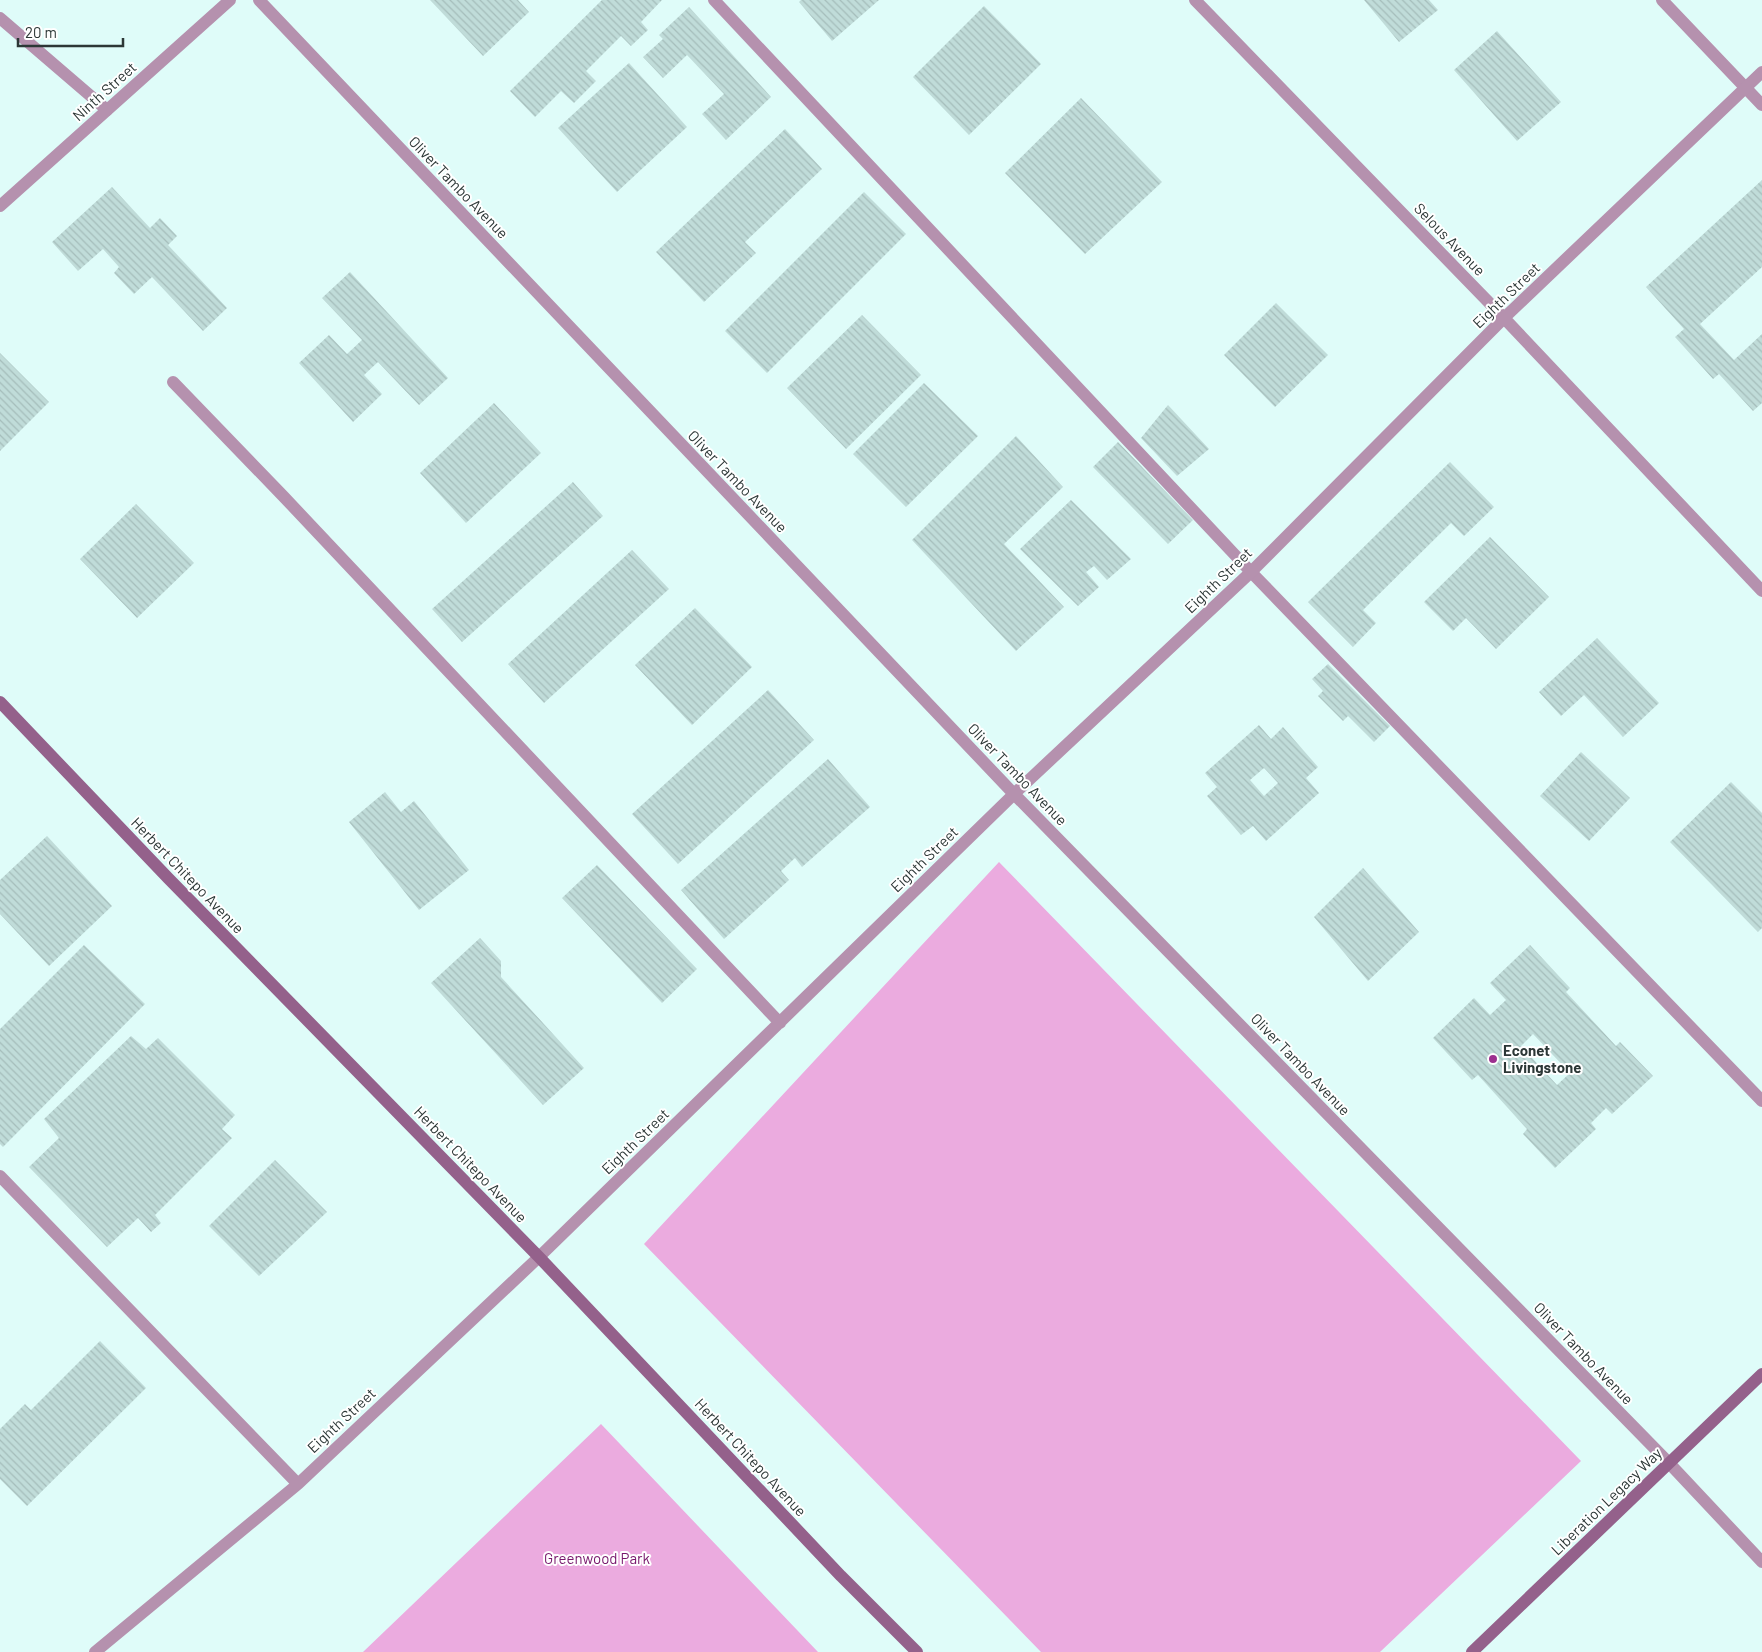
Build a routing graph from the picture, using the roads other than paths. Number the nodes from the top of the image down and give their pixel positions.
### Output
1 (230, 0) edge
2 (259, 0) edge
3 (714, 0) edge
4 (1195, 0) edge
5 (1662, 0) edge
6 (0, 18) edge
7 (1762, 72) edge
8 (1745, 88) junction
9 (1762, 105) edge
10 (107, 110) junction
11 (0, 206) edge
12 (1504, 318) junction
13 (173, 382) dead end
14 (1251, 572) junction
15 (1762, 590) edge
16 (0, 702) edge
17 (1014, 794) junction
18 (780, 1023) junction
19 (1762, 1100) edge
20 (0, 1176) edge
21 (539, 1257) junction
22 (1762, 1374) edge
23 (1669, 1463) junction
24 (298, 1484) junction
25 (1762, 1562) edge
26 (95, 1652) edge
27 (917, 1652) edge
28 (1472, 1652) edge

1 - 10 street, Ninth Street
2 - 17 street, Oliver Tambo Avenue
3 - 14 street
4 - 12 street, Selous Avenue
5 - 8 street
6 - 10 street
7 - 8 street, Eighth Street
8 - 9 street
8 - 12 street, Eighth Street
10 - 11 street, Ninth Street
12 - 14 street, Eighth Street
12 - 15 street, Selous Avenue
13 - 18 street
14 - 17 street, Eighth Street
14 - 19 street
16 - 21 main road, Herbert Chitepo Avenue
17 - 18 street, Eighth Street
17 - 23 street, Oliver Tambo Avenue
18 - 21 street, Eighth Street
20 - 24 street
21 - 24 street, Eighth Street
21 - 27 main road, Herbert Chitepo Avenue
22 - 23 main road, Liberation Legacy Way
23 - 25 street, Oliver Tambo Avenue
23 - 28 main road, Liberation Legacy Way
24 - 26 street, Eighth Street

